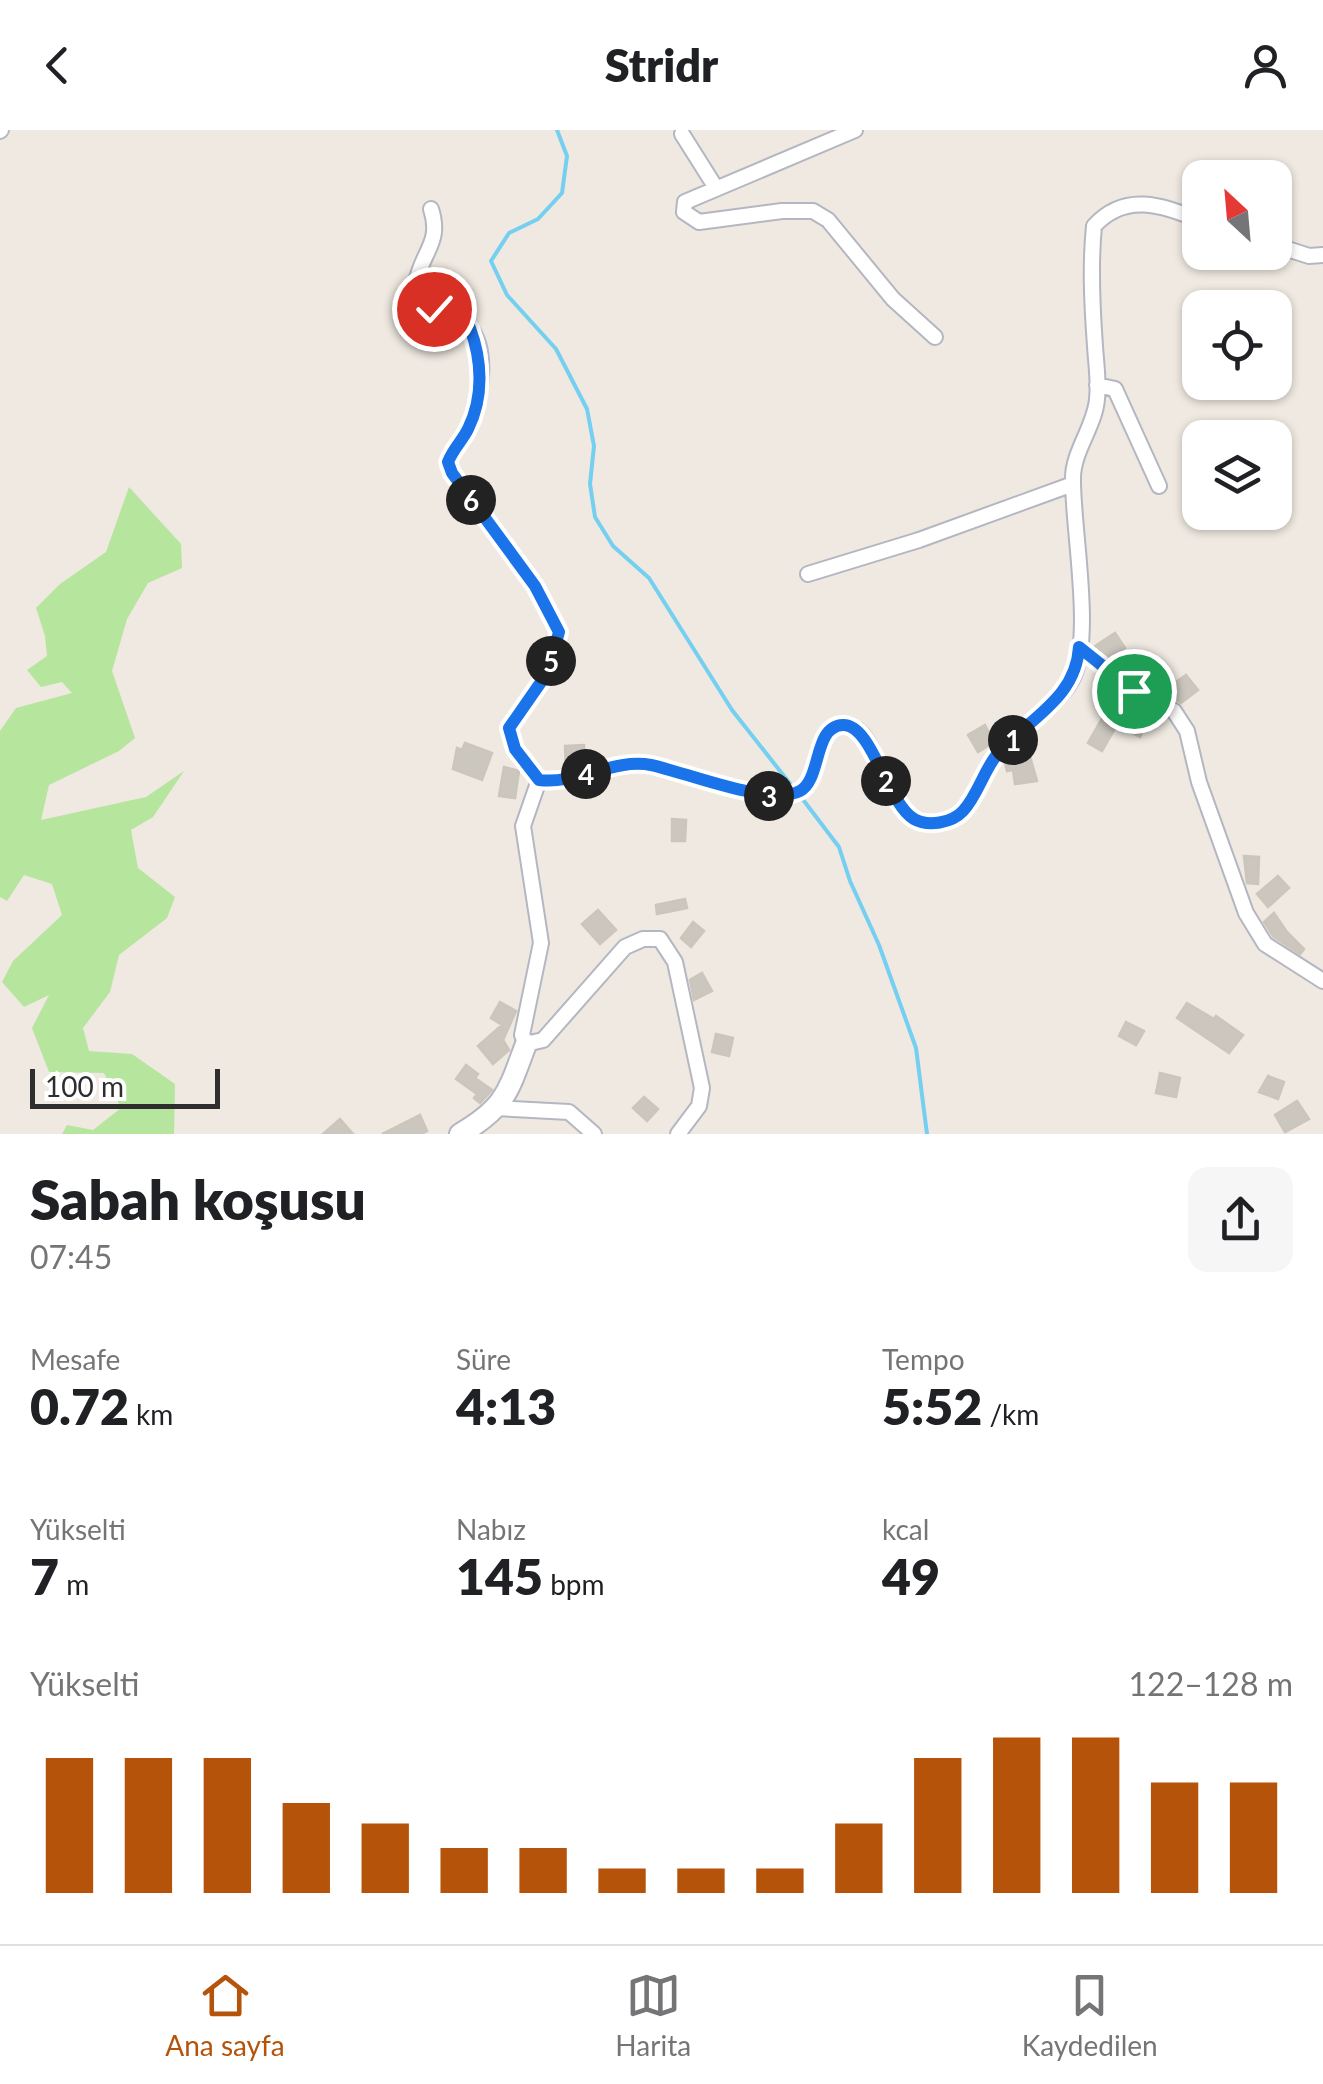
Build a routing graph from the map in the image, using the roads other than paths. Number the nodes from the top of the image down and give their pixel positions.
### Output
1 (855, 130) edge
2 (682, 134) dead end
3 (826, 136) edge
4 (716, 188) junction
5 (431, 209) dead end
6 (1182, 213) edge
7 (1292, 250) edge
8 (1323, 255) edge
9 (935, 337) dead end
10 (1096, 385) junction
11 (1073, 484) junction
12 (1159, 486) dead end
13 (808, 574) dead end
14 (1079, 647) junction
15 (539, 780) junction
16 (1323, 981) edge
17 (526, 1044) junction
18 (496, 1108) junction
19 (460, 1134) edge
20 (594, 1134) edge
21 (678, 1134) edge

1 - 3 street
2 - 4 street
3 - 4 street
4 - 9 street
5 - 15 street
6 - 10 street
7 - 8 street
10 - 11 street
10 - 12 street
11 - 13 street
11 - 14 street
14 - 15 street
14 - 16 street
15 - 17 street
17 - 18 street
17 - 21 street
18 - 19 street
18 - 20 street

